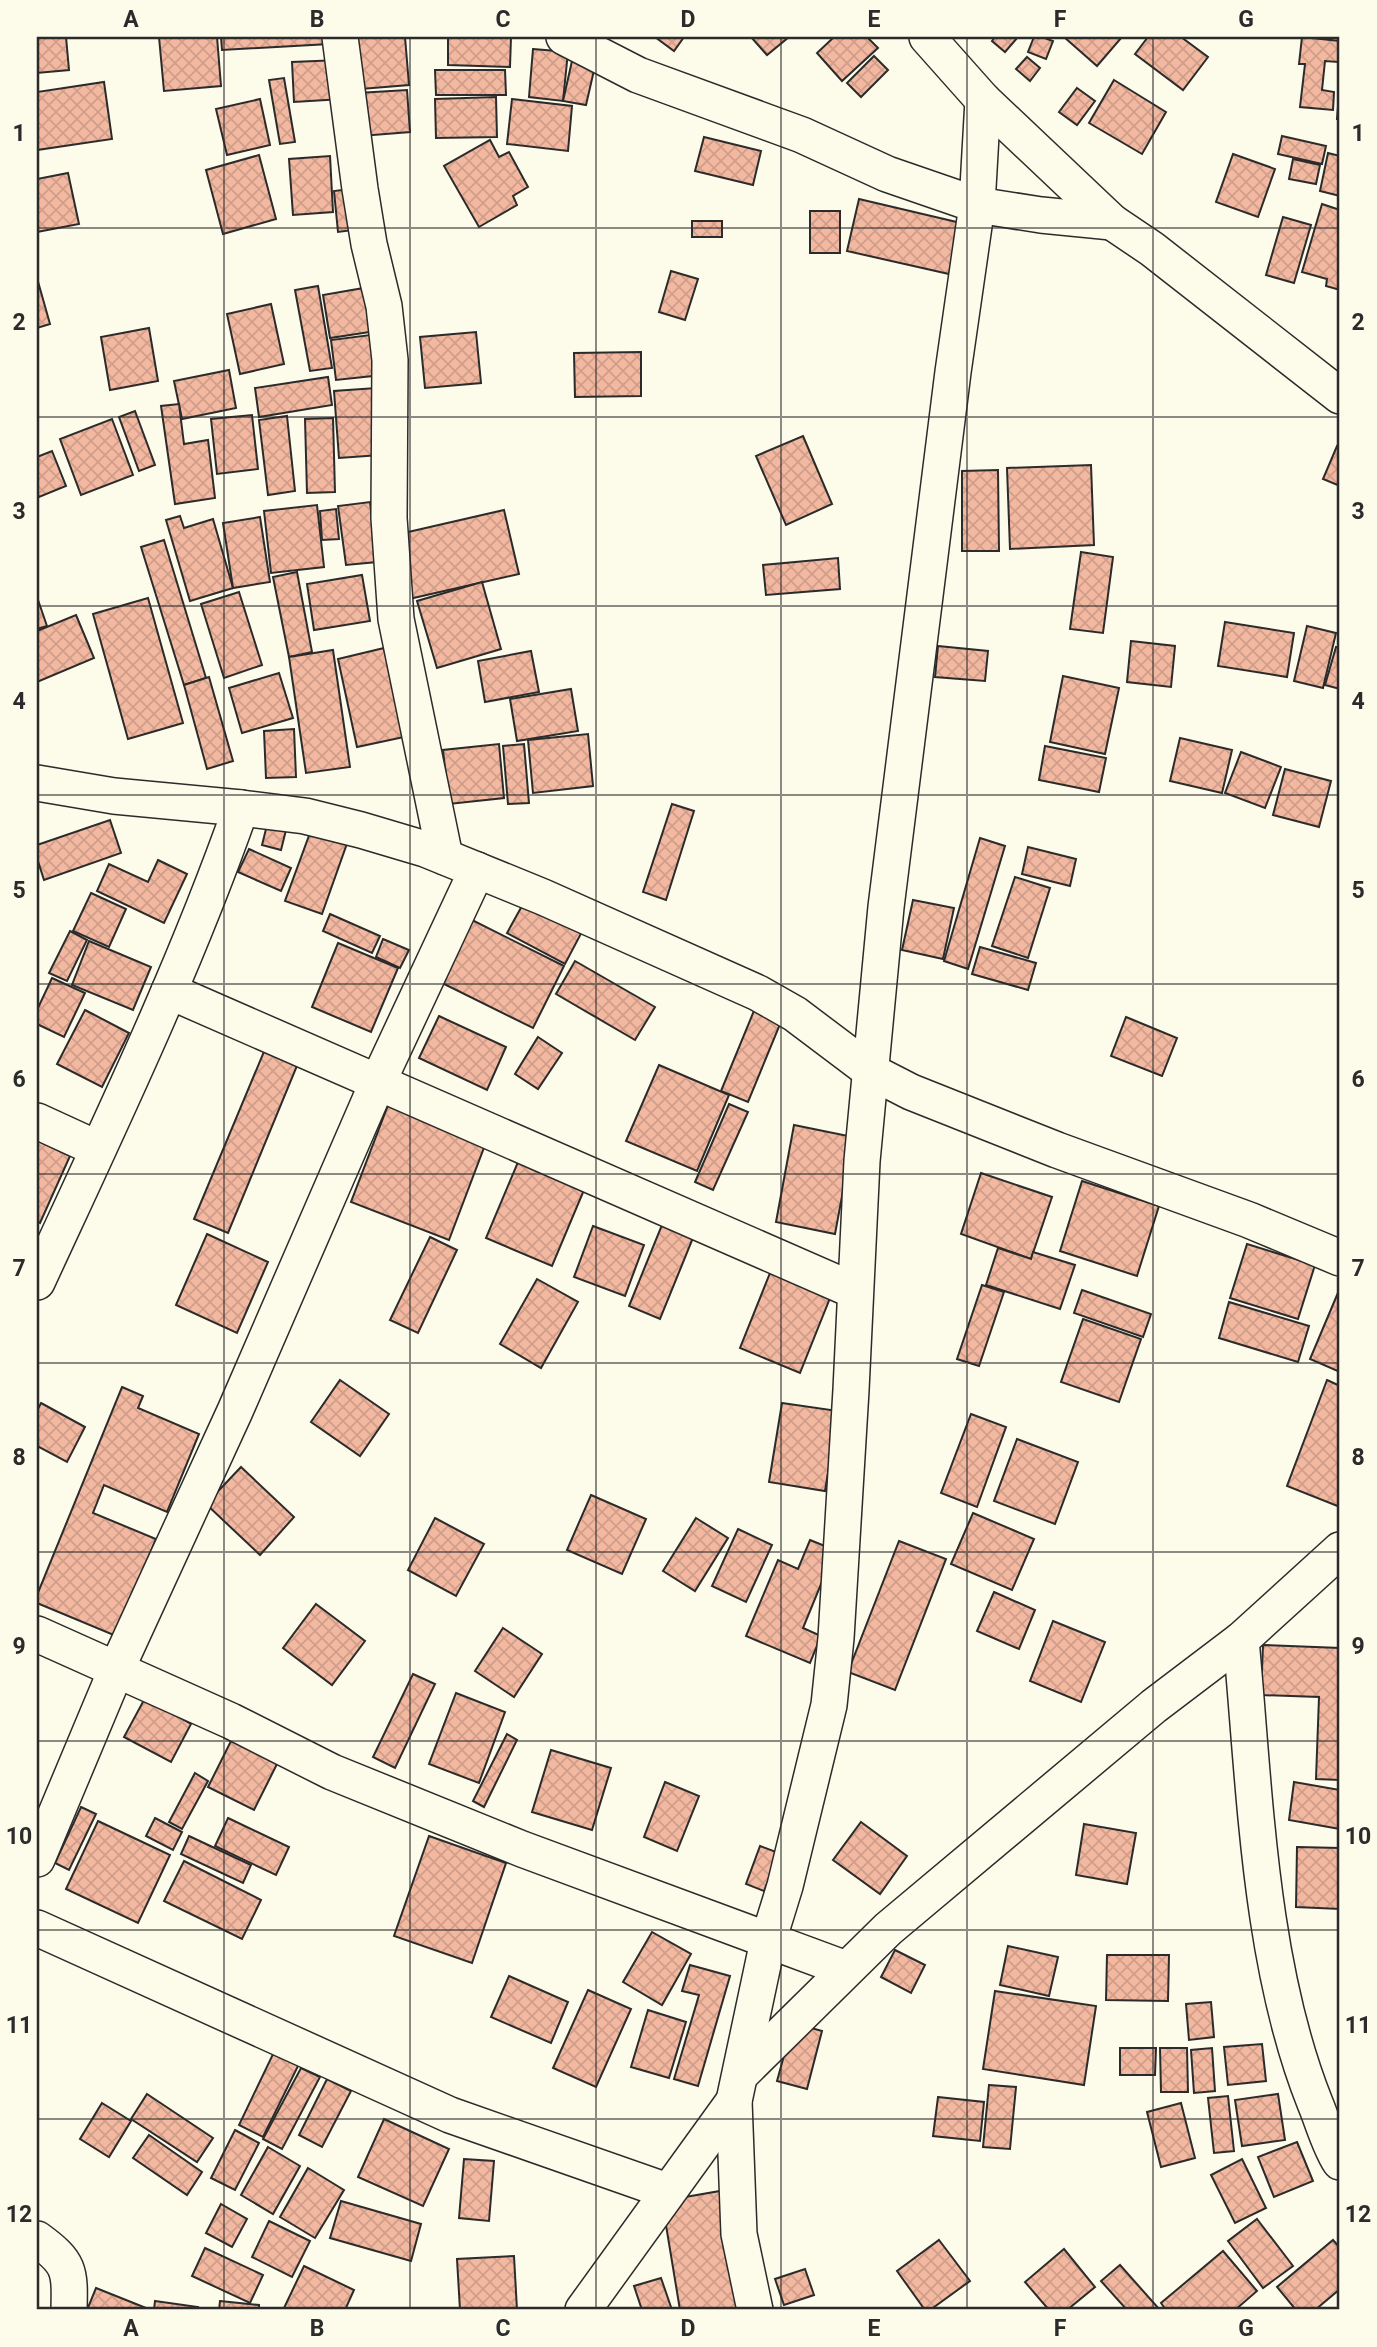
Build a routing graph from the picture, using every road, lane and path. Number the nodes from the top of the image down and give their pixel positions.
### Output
1 (340, 37) edge
2 (564, 37) edge
3 (927, 37) edge
4 (983, 100) junction
5 (977, 205) junction
6 (1112, 222) junction
7 (1340, 396) edge
8 (37, 783) edge
9 (241, 808) junction
10 (445, 858) junction
11 (477, 870) junction
12 (169, 991) junction
13 (872, 1072) junction
14 (377, 1084) junction
15 (37, 1121) edge
16 (98, 1149) junction
17 (1340, 1258) edge
18 (37, 1282) edge
19 (855, 1291) junction
20 (1340, 1550) edge
21 (37, 1634) edge
22 (1241, 1640) junction
23 (117, 1668) junction
24 (37, 1859) edge
25 (37, 1928) edge
26 (768, 1941) junction
27 (846, 1969) junction
28 (737, 2087) junction
29 (1340, 2162) edge
30 (667, 2191) junction
31 (37, 2239) edge
32 (69, 2310) edge
33 (583, 2310) edge
34 (755, 2310) edge

1 - 10 street
2 - 5 street
3 - 4 street
4 - 5 street
4 - 6 street
5 - 6 street
5 - 13 street
6 - 7 street
8 - 9 street
9 - 10 street
9 - 12 street
10 - 11 street
11 - 13 street
11 - 14 street
12 - 14 street
12 - 16 street
13 - 17 street
13 - 19 street
14 - 19 street
14 - 23 street
15 - 16 street
16 - 18 street
19 - 26 street
20 - 22 street
21 - 23 street
22 - 27 street
22 - 29 street
23 - 24 street
23 - 26 street
25 - 30 street
26 - 27 street
26 - 28 street
27 - 28 street
28 - 30 street
28 - 34 street
30 - 33 street
31 - 32 street

